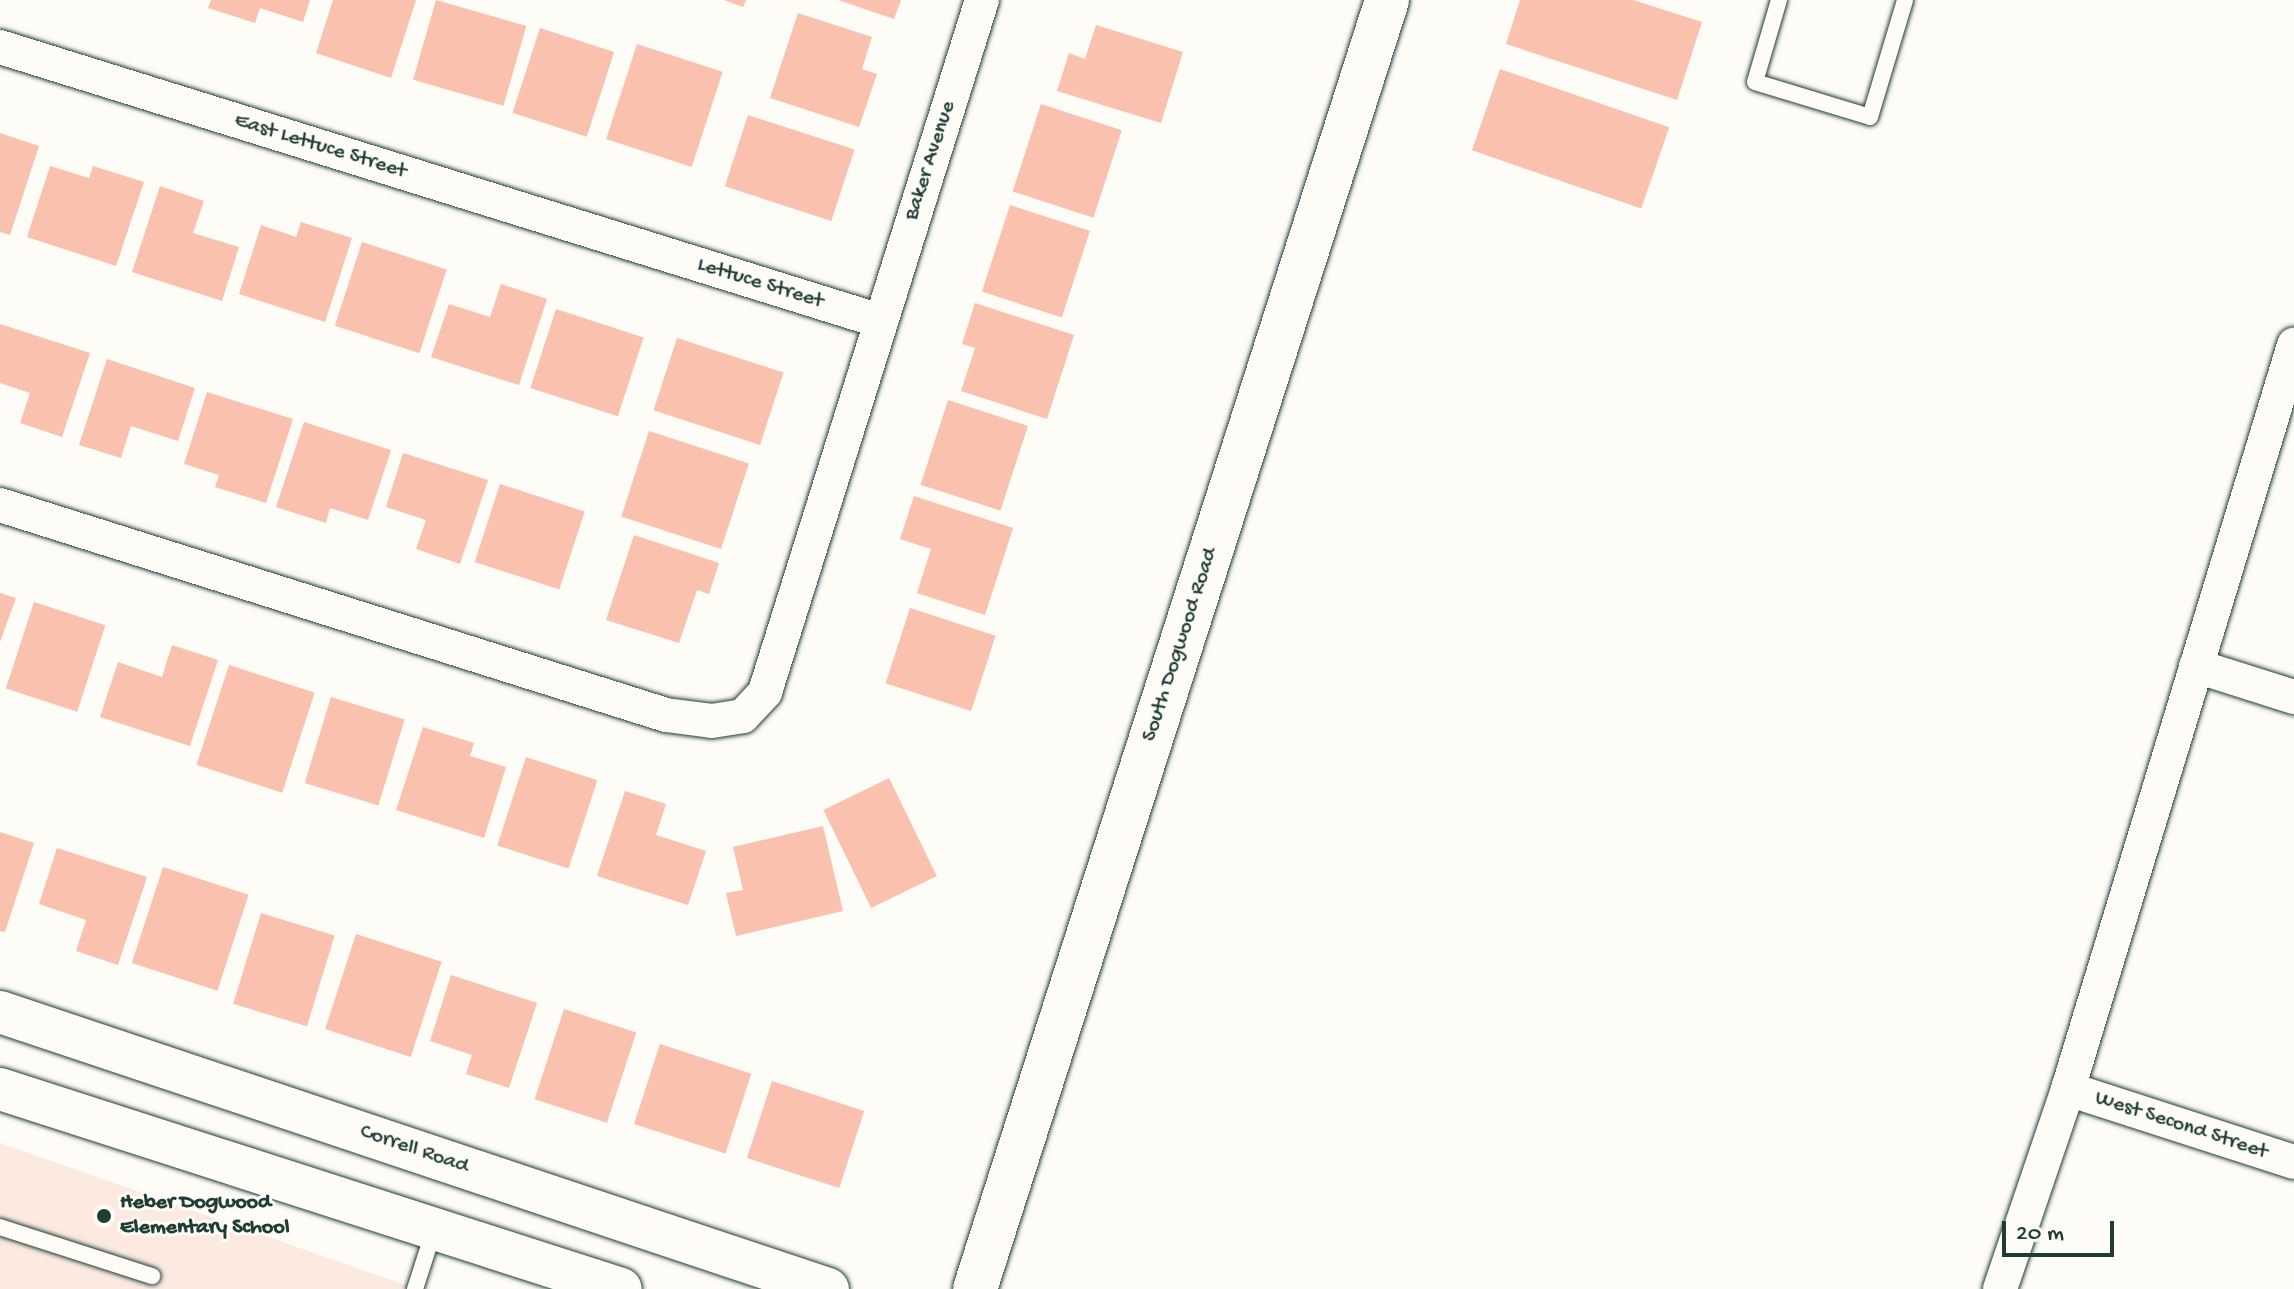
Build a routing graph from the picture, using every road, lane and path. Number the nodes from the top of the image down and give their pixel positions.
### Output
1 (982, 0) edge
2 (1387, 0) edge
3 (1779, 0) edge
4 (1905, 0) edge
5 (0, 47) edge
6 (639, 246) joint
7 (880, 321) junction
8 (2294, 345) edge
9 (0, 505) edge
10 (2196, 666) junction
11 (2294, 697) edge
12 (0, 1012) edge
13 (0, 1089) edge
14 (2068, 1089) junction
15 (2294, 1162) edge
16 (0, 1227) edge
17 (435, 1228) junction
18 (152, 1276) dead end
19 (415, 1289) edge
20 (621, 1289) edge
21 (828, 1289) edge
22 (975, 1289) edge
23 (2000, 1289) edge

1 - 7 street, Baker Avenue
2 - 22 main road, South Dogwood Road
3 - 4 lane
5 - 6 street, East Lettuce Street
6 - 7 street, Lettuce Street
7 - 9 street, Baker Avenue
8 - 10 street
10 - 11 street
10 - 14 street
12 - 21 street, Correll Road
13 - 17 street
14 - 15 street, West Second Street
14 - 23 street
16 - 18 lane
17 - 19 lane
17 - 20 street

